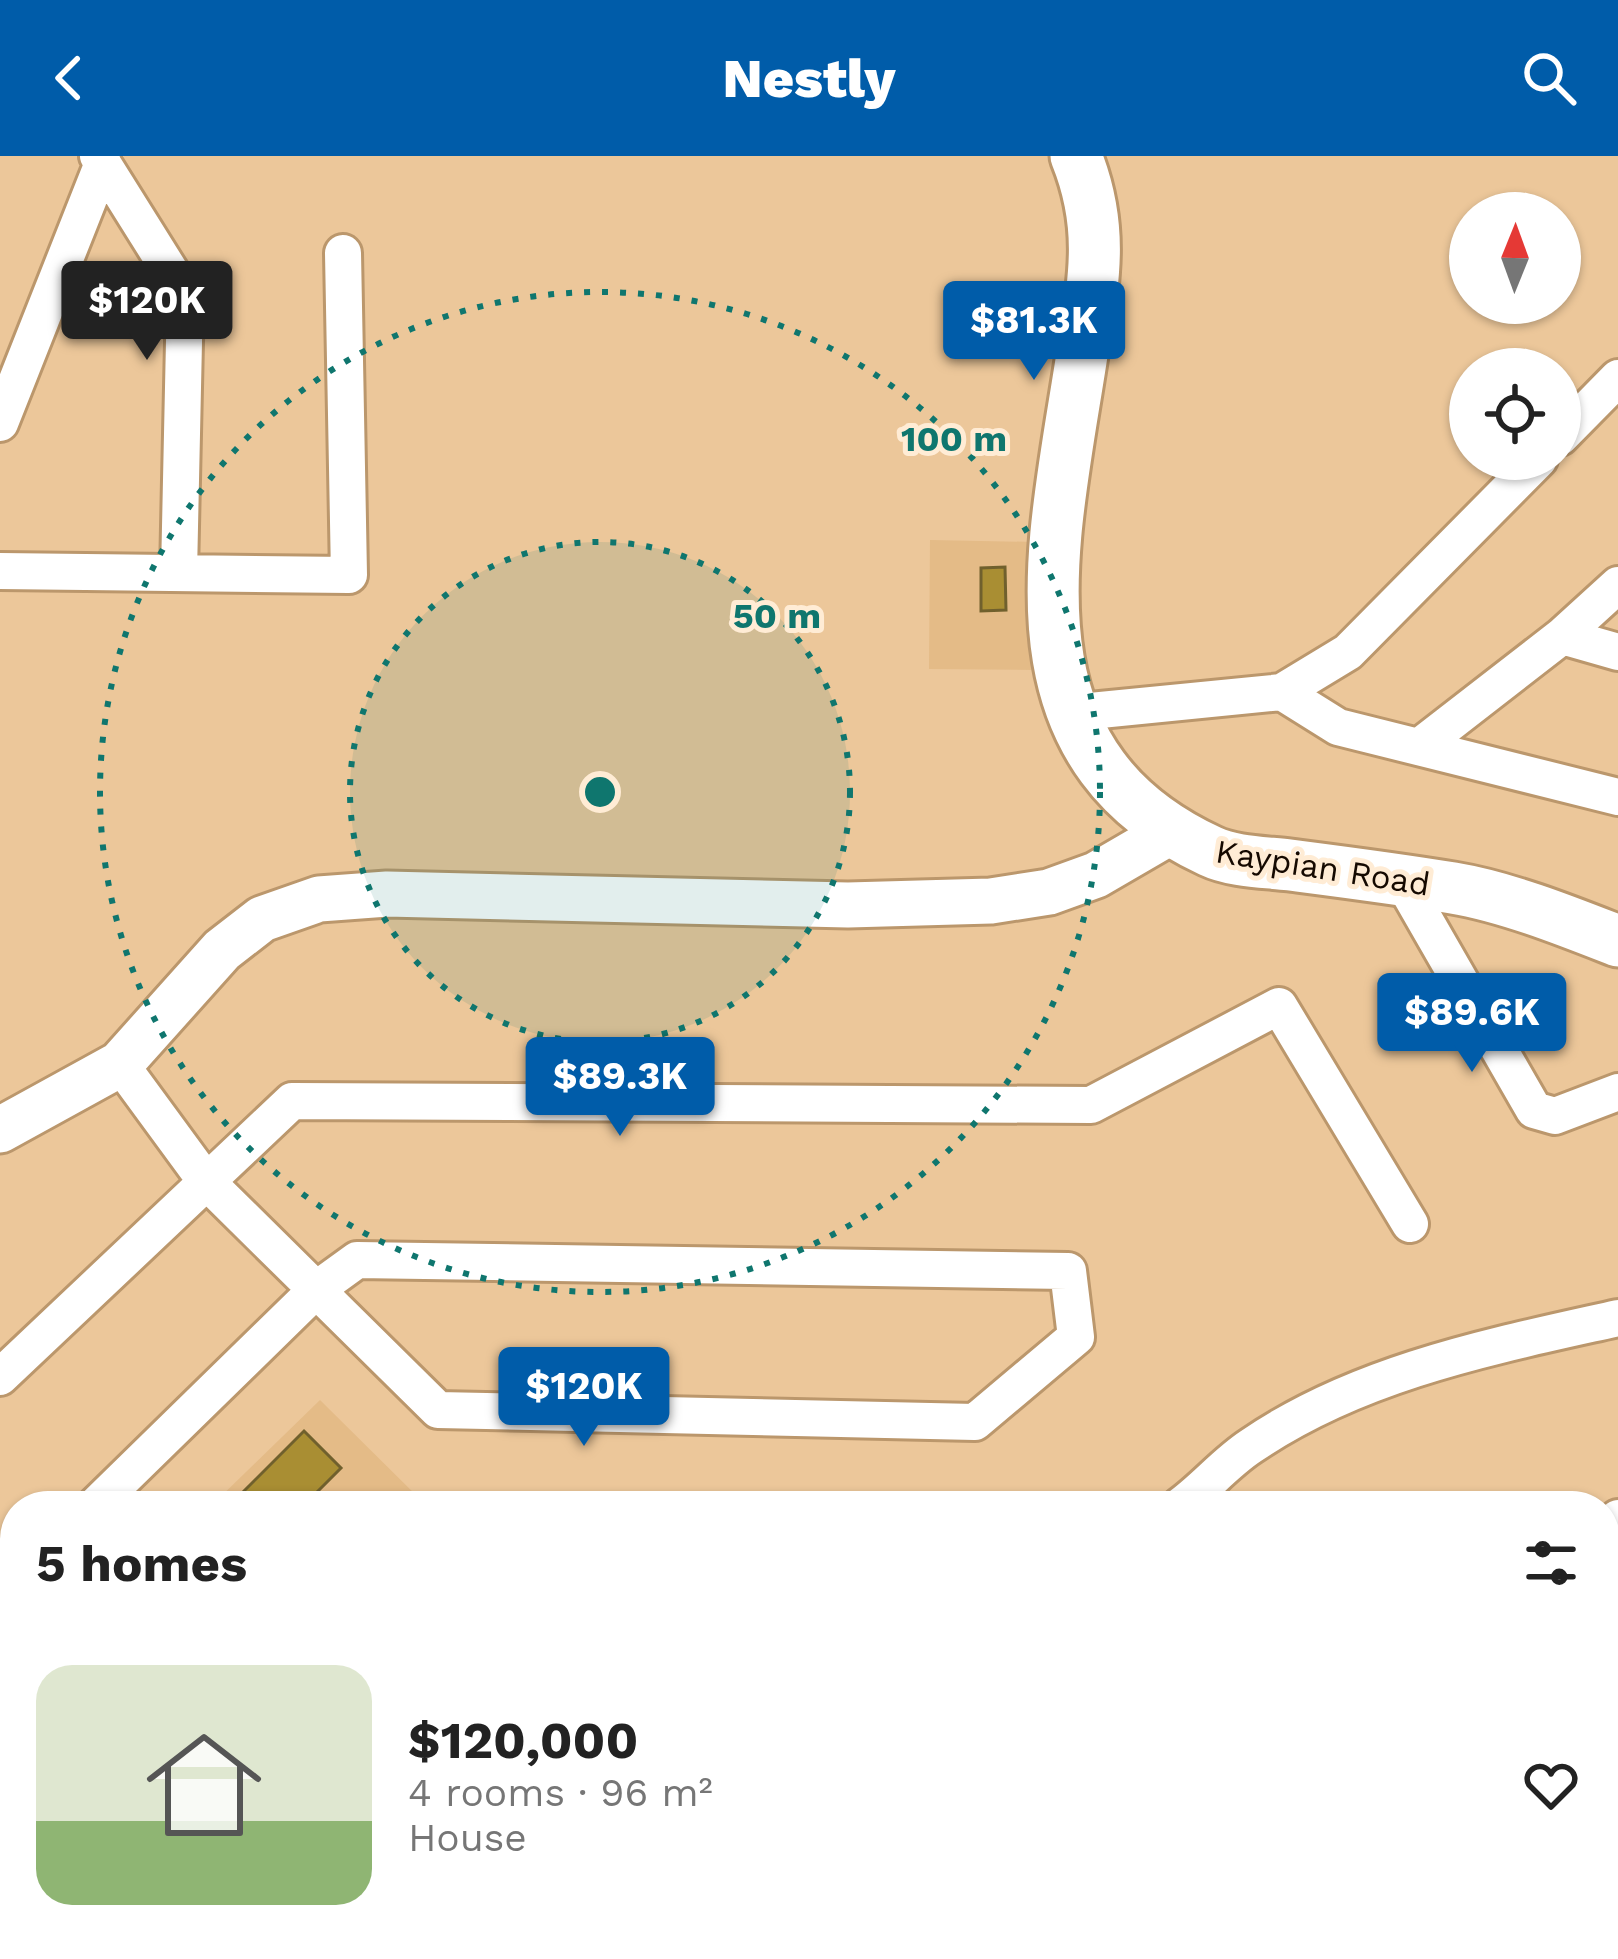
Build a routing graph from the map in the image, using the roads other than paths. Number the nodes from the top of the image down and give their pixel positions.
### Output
1 (1076, 156) edge
2 (100, 160) edge
3 (343, 253) dead end
4 (54, 289) junction
5 (184, 295) junction
6 (1618, 379) edge
7 (1581, 416) edge
8 (0, 423) edge
9 (1518, 480) edge
10 (0, 572) edge
11 (178, 573) junction
12 (1618, 585) edge
13 (1562, 636) junction
14 (1618, 652) edge
15 (1282, 692) junction
16 (1070, 713) junction
17 (1419, 747) junction
18 (1618, 797) edge
19 (1170, 832) junction
20 (1403, 882) junction
21 (1618, 941) edge
22 (120, 1064) junction
23 (1618, 1092) edge
24 (0, 1130) edge
25 (205, 1180) junction
26 (1410, 1224) dead end
27 (317, 1289) junction
28 (1618, 1318) edge
29 (0, 1377) edge
30 (110, 1491) edge
31 (1200, 1491) edge

1 - 16 main road, Kaypian Road
2 - 4 street
2 - 5 street
3 - 11 street
4 - 5 street
4 - 8 street
5 - 11 street
6 - 7 street
9 - 15 street
10 - 11 street
12 - 13 street
13 - 14 street
13 - 17 street
15 - 16 street
15 - 17 street
16 - 19 main road, Kaypian Road
17 - 18 street
19 - 20 main road, Kaypian Road
19 - 22 street
20 - 21 main road, Kaypian Road
20 - 23 street
22 - 24 street
22 - 25 street
25 - 26 street
25 - 27 street
25 - 29 street
27 - 27 street
27 - 30 street
28 - 31 street

